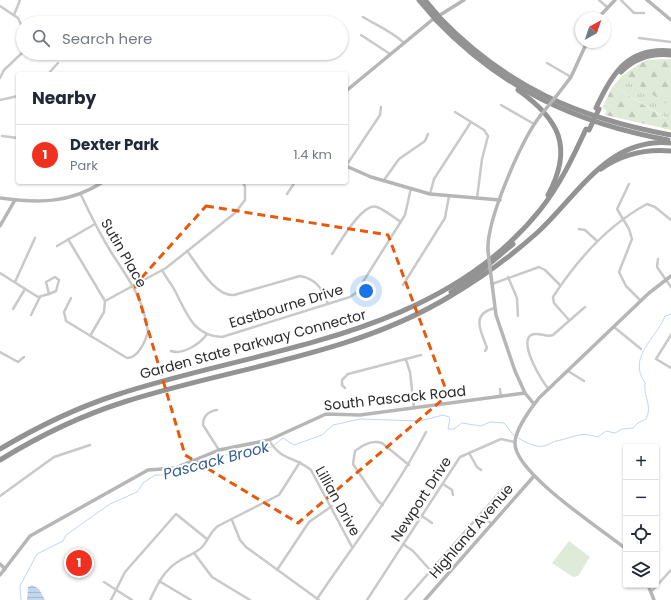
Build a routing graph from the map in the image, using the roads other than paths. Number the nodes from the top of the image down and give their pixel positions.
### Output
1 (20, 0) edge
2 (419, 0) edge
3 (425, 0) edge
4 (464, 0) edge
5 (599, 0) edge
6 (615, 0) edge
7 (621, 0) edge
8 (647, 0) edge
9 (0, 6) edge
10 (607, 7) junction
11 (603, 12) edge
12 (644, 13) dead end
13 (434, 14) junction
14 (14, 15) junction
15 (363, 17) dead end
16 (16, 18) edge
17 (438, 19) junction
18 (671, 20) edge
19 (361, 35) dead end
20 (639, 38) dead end
21 (671, 42) edge
22 (404, 43) junction
23 (584, 48) edge
24 (671, 51) edge
25 (390, 54) junction
26 (671, 55) edge
27 (16, 59) edge
28 (547, 62) dead end
29 (58, 63) dead end
30 (490, 68) junction
31 (50, 72) edge
32 (571, 77) junction
33 (0, 78) edge
34 (348, 89) edge
35 (16, 96) edge
36 (0, 100) edge
37 (501, 105) dead end
38 (381, 107) dead end
39 (597, 108) junction
40 (455, 112) dead end
41 (471, 122) junction
42 (534, 124) junction
43 (588, 129) junction
44 (428, 134) dead end
45 (671, 135) edge
46 (2, 136) dead end
47 (16, 138) edge
48 (671, 142) edge
49 (671, 151) edge
50 (348, 163) edge
51 (348, 167) edge
52 (384, 180) junction
53 (100, 184) edge
54 (243, 184) edge
55 (294, 184) edge
56 (629, 184) dead end
57 (582, 185) junction
58 (411, 188) junction
59 (287, 194) dead end
60 (430, 194) junction
61 (81, 195) junction
62 (450, 196) junction
63 (0, 198) edge
64 (477, 198) junction
65 (15, 200) junction
66 (500, 200) junction
67 (623, 219) junction
68 (671, 220) edge
69 (401, 222) junction
70 (95, 224) junction
71 (0, 226) edge
72 (579, 229) dead end
73 (522, 231) junction
74 (35, 238) dead end
75 (68, 239) junction
76 (597, 241) junction
77 (57, 246) dead end
78 (187, 251) junction
79 (332, 254) dead end
80 (658, 259) dead end
81 (162, 270) junction
82 (0, 273) edge
83 (671, 276) edge
84 (508, 277) junction
85 (666, 280) junction
86 (15, 282) junction
87 (492, 284) junction
88 (560, 285) junction
89 (134, 286) junction
90 (403, 286) dead end
91 (671, 287) edge
92 (25, 289) junction
93 (49, 294) junction
94 (40, 297) junction
95 (71, 298) dead end
96 (105, 301) junction
97 (641, 301) junction
98 (328, 304) junction
99 (585, 307) dead end
100 (495, 308) junction
101 (13, 309) dead end
102 (31, 315) dead end
103 (518, 316) dead end
104 (569, 320) junction
105 (399, 323) junction
106 (614, 327) junction
107 (206, 334) junction
108 (671, 335) edge
109 (90, 336) junction
110 (641, 349) dead end
111 (171, 351) dead end
112 (485, 351) dead end
113 (0, 352) edge
114 (421, 355) dead end
115 (24, 357) dead end
116 (406, 360) junction
117 (671, 368) edge
118 (568, 371) junction
119 (584, 381) dead end
120 (345, 388) dead end
121 (500, 389) dead end
122 (549, 389) junction
123 (525, 393) junction
124 (501, 398) junction
125 (534, 404) junction
126 (414, 409) junction
127 (217, 410) dead end
128 (426, 432) dead end
129 (269, 440) junction
130 (515, 441) junction
131 (90, 445) dead end
132 (0, 449) edge
133 (219, 450) junction
134 (469, 453) junction
135 (0, 460) edge
136 (300, 462) junction
137 (409, 465) junction
138 (480, 470) dead end
139 (534, 476) junction
140 (443, 484) junction
141 (505, 486) dead end
142 (453, 494) dead end
143 (0, 496) edge
144 (383, 505) junction
145 (332, 506) junction
146 (480, 514) junction
147 (422, 516) junction
148 (232, 520) junction
149 (432, 523) dead end
150 (492, 524) junction
151 (207, 539) junction
152 (403, 544) junction
153 (352, 547) junction
154 (623, 547) edge
155 (194, 553) junction
156 (0, 564) edge
157 (5, 569) junction
158 (277, 570) junction
159 (671, 570) edge
160 (431, 571) junction
161 (0, 575) edge
162 (159, 581) junction
163 (104, 582) dead end
164 (649, 588) edge
165 (115, 589) junction
166 (651, 592) junction
167 (111, 600) edge
168 (132, 600) edge
169 (150, 600) edge
170 (191, 600) edge
171 (250, 600) edge
172 (318, 600) edge
173 (367, 600) edge
174 (405, 600) edge
175 (426, 600) edge
176 (654, 600) edge

1 - 14 street
2 - 13 highway
3 - 13 highway
4 - 22 street
5 - 10 street
6 - 10 street
7 - 12 street
8 - 18 street
9 - 14 street
10 - 11 street
13 - 17 highway, bridge
14 - 16 street
15 - 22 street
17 - 30 highway
17 - 45 highway
19 - 25 street
20 - 21 street
22 - 25 street
23 - 32 street
24 - 39 highway
25 - 34 street
26 - 39 highway
27 - 33 street
28 - 32 street
29 - 31 street
30 - 48 highway
30 - 73 highway
32 - 42 street, bridge
35 - 36 street
37 - 42 street
38 - 50 street
39 - 43 highway, bridge
40 - 41 street
41 - 60 street
41 - 64 street
42 - 66 street
43 - 73 highway
43 - 105 highway
44 - 52 street
46 - 47 street
48 - 57 highway
49 - 57 highway
51 - 52 street
52 - 58 street
53 - 61 street
54 - 78 street
55 - 59 street
56 - 67 street
57 - 105 highway
58 - 60 street
58 - 69 street, Eastbourne Drive
60 - 62 street
61 - 65 street
61 - 70 street, Sutin Place
62 - 64 street
62 - 90 street
63 - 65 street
64 - 66 street
65 - 71 street
66 - 87 street, bridge
67 - 68 street
67 - 76 street
67 - 97 street
69 - 79 street
69 - 98 street, Eastbourne Drive
70 - 75 street
70 - 89 street, Sutin Place
72 - 76 street
73 - 132 highway, Garden State Parkway Connector
74 - 86 street
75 - 77 street
75 - 96 street
76 - 88 street
78 - 81 street
78 - 98 street
80 - 85 street
81 - 89 street
81 - 107 street
82 - 86 street
83 - 85 street
84 - 87 street
84 - 88 street
84 - 103 street
85 - 91 street
85 - 97 street
86 - 92 street
87 - 100 street
88 - 104 street
89 - 96 street
89 - 109 street, Sutin Place
92 - 94 street
92 - 101 street
93 - 93 street
93 - 94 street
94 - 102 street
95 - 109 street, Sutin Place
96 - 109 street
97 - 106 street
98 - 107 street, Eastbourne Drive
99 - 104 street
100 - 112 street
100 - 123 street
104 - 122 street
105 - 135 highway, Garden State Parkway Connector
106 - 110 street
106 - 118 street
107 - 111 street
108 - 117 street
113 - 115 street
114 - 116 street
116 - 120 street
116 - 126 street
118 - 119 street
118 - 122 street
121 - 124 street
122 - 125 street
123 - 124 street, South Pascack Road
123 - 125 street
124 - 126 street, South Pascack Road
125 - 130 street
126 - 129 street, South Pascack Road
127 - 133 street
128 - 137 street
129 - 133 street, South Pascack Road
129 - 136 street, Lillian Drive
130 - 134 street, Newport Drive
130 - 139 street
131 - 143 street
133 - 157 street, South Pascack Road
134 - 138 street
134 - 140 street, Newport Drive
136 - 145 street, Lillian Drive
136 - 148 street
137 - 144 street
137 - 144 street
139 - 150 street, Highland Avenue
139 - 154 street
140 - 142 street
140 - 147 street, Newport Drive
141 - 146 street
144 - 153 street
145 - 153 street, Lillian Drive
145 - 158 street
146 - 150 street
146 - 160 street
147 - 149 street
147 - 152 street, Newport Drive
148 - 151 street
148 - 158 street
150 - 175 street, Highland Avenue
151 - 155 street
151 - 165 street
152 - 160 street
152 - 173 street, Newport Drive
153 - 172 street
155 - 162 street
155 - 171 street
156 - 157 street
157 - 161 street, South Pascack Road
158 - 172 street
159 - 166 street
160 - 174 street
162 - 169 street
162 - 170 street
163 - 165 street
164 - 166 street
165 - 167 street
165 - 168 street
166 - 176 street

